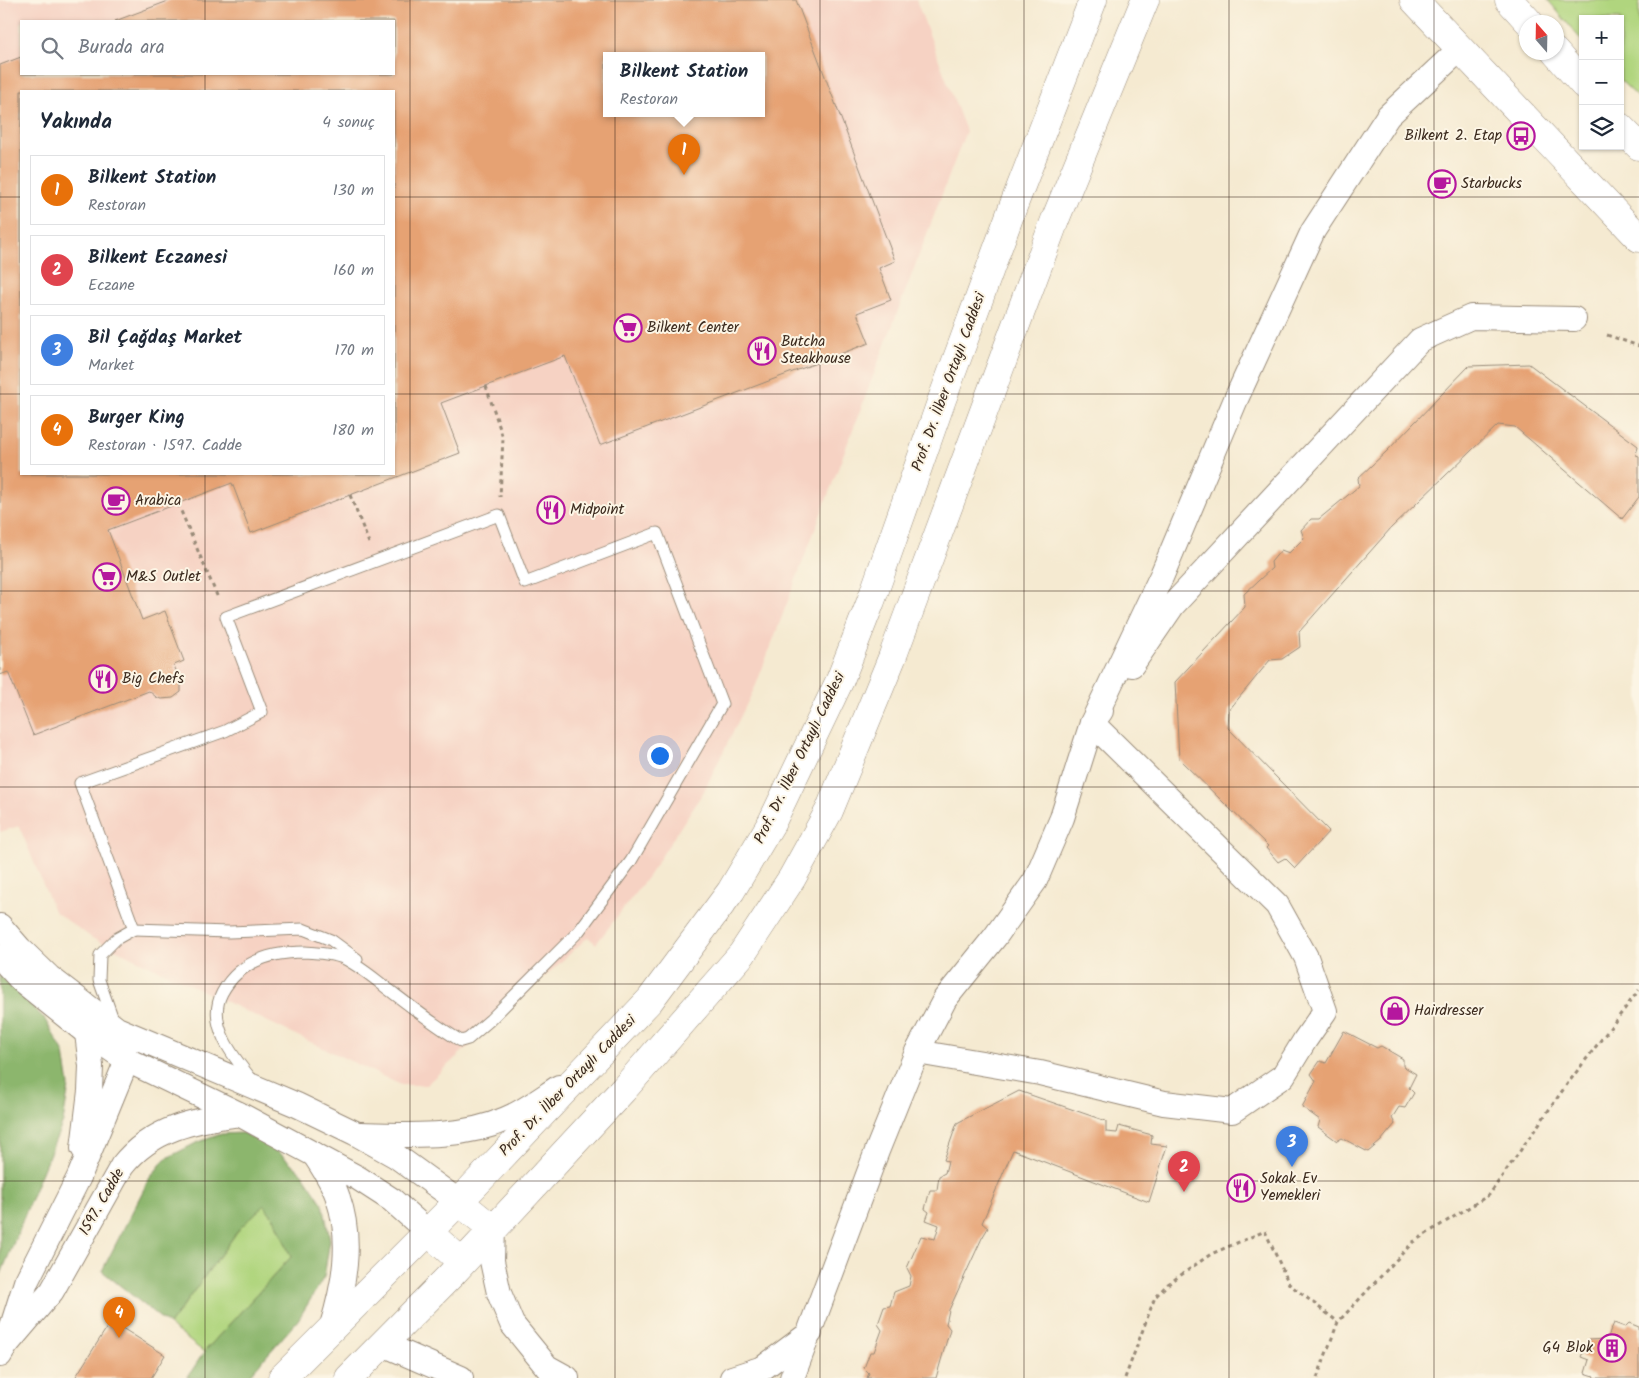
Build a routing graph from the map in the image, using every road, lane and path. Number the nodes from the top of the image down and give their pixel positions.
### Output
1 (1093, 0) edge
2 (1145, 0) edge
3 (1414, 0) edge
4 (1509, 0) edge
5 (1523, 15) edge
6 (1460, 48) junction
7 (1562, 60) edge
8 (1579, 79) edge
9 (1624, 131) edge
10 (1639, 146) edge
11 (1639, 238) edge
12 (1574, 319) dead end
13 (1607, 334) dead end
14 (1639, 346) edge
15 (486, 386) dead end
16 (350, 495) dead end
17 (178, 504) dead end
18 (499, 515) junction
19 (376, 561) junction
20 (226, 617) junction
21 (1092, 723) junction
22 (0, 926) edge
23 (134, 929) junction
24 (0, 958) edge
25 (364, 971) junction
26 (1639, 990) edge
27 (116, 1029) junction
28 (87, 1033) junction
29 (917, 1052) junction
30 (127, 1060) junction
31 (581, 1072) junction
32 (260, 1090) junction
33 (239, 1114) junction
34 (355, 1133) junction
35 (313, 1152) junction
36 (79, 1177) junction
37 (458, 1201) junction
38 (493, 1229) junction
39 (428, 1232) junction
40 (462, 1262) junction
41 (1338, 1322) junction
42 (331, 1329) junction
43 (810, 1333) junction
44 (383, 1344) junction
45 (3, 1350) edge
46 (282, 1378) edge
47 (349, 1378) edge
48 (461, 1378) edge
49 (567, 1378) edge
50 (732, 1378) edge
51 (792, 1378) edge
52 (1125, 1378) edge
53 (1316, 1378) edge

1 - 31 street, Prof. Dr. İlber Ortaylı Caddesi
2 - 38 street
3 - 6 street
4 - 5 street
6 - 11 street
6 - 21 street
7 - 8 street
9 - 10 street
12 - 21 street
13 - 14 path
15 - 18 path
16 - 19 path
17 - 20 path
18 - 19 lane
18 - 25 lane
19 - 20 lane
20 - 23 lane
21 - 29 street
21 - 29 street
22 - 27 street
23 - 25 lane
23 - 27 lane
24 - 28 street
25 - 32 lane
26 - 41 path
27 - 30 street
27 - 32 street
28 - 30 street
28 - 36 street, 1597. Cadde
29 - 43 street
30 - 33 street
30 - 36 street, 1597. Cadde
31 - 34 street
31 - 37 street, Prof. Dr. İlber Ortaylı Caddesi
32 - 34 street
33 - 35 street
33 - 45 street, 1597. Cadde
34 - 37 street
35 - 39 street
35 - 42 street
36 - 45 street, 1597. Cadde
37 - 38 street
37 - 39 street, Prof. Dr. İlber Ortaylı Caddesi
38 - 40 street
38 - 49 street
39 - 40 street
39 - 42 street, Prof. Dr. İlber Ortaylı Caddesi
40 - 44 street
41 - 52 path
41 - 53 path
42 - 46 street, Prof. Dr. İlber Ortaylı Caddesi
43 - 50 street
43 - 51 street
44 - 47 street
44 - 48 street

